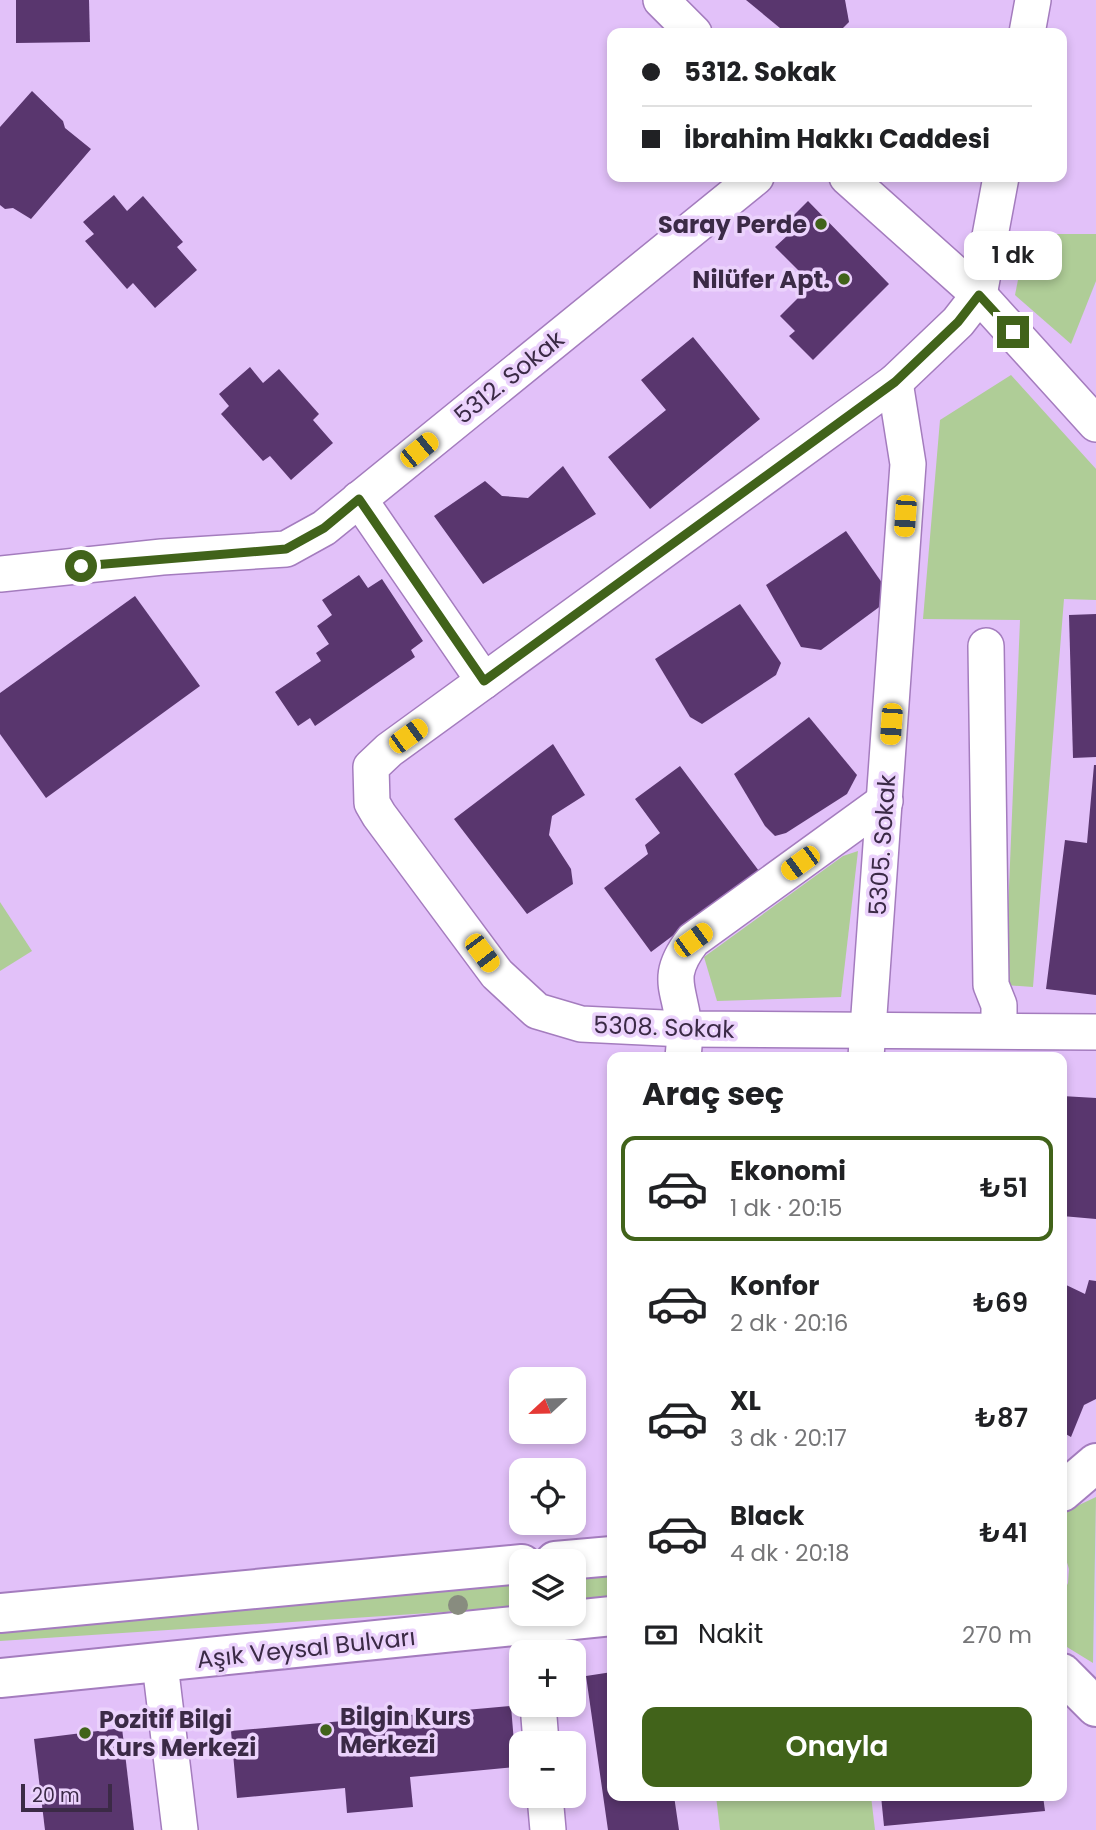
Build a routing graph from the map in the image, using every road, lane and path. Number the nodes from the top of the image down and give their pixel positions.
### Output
1 (661, 0) edge
2 (1033, 0) edge
3 (689, 28) edge
4 (1028, 28) edge
5 (750, 182) edge
6 (853, 182) edge
7 (1000, 182) edge
8 (979, 295) junction
9 (895, 382) junction
10 (1096, 424) edge
11 (359, 499) junction
12 (0, 574) edge
13 (986, 646) dead end
14 (484, 681) junction
15 (885, 801) junction
16 (999, 1030) junction
17 (1096, 1032) edge
18 (684, 1043) edge
19 (867, 1043) edge
20 (1096, 1463) edge
21 (1067, 1488) edge
22 (607, 1556) edge
23 (586, 1558) edge
24 (509, 1565) edge
25 (0, 1613) edge
26 (607, 1617) edge
27 (532, 1637) edge
28 (160, 1664) junction
29 (0, 1678) edge
30 (546, 1808) edge
31 (180, 1830) edge
32 (548, 1830) edge

1 - 3 street
2 - 4 street
5 - 11 street, 5312. Sokak
6 - 8 street
7 - 8 street
8 - 9 street
8 - 10 street
9 - 14 street
9 - 15 street, 5305. Sokak
11 - 12 street, 5312. Sokak
11 - 14 street
13 - 16 street
14 - 18 street, 5308. Sokak
15 - 18 street
15 - 19 street, 5305. Sokak
16 - 17 street, 5308. Sokak
16 - 19 street, 5308. Sokak
18 - 19 street, 5308. Sokak
20 - 21 main road
22 - 23 main road
24 - 25 main road
26 - 27 main road, Aşık Veysal Bulvarı
27 - 28 main road, Aşık Veysal Bulvarı
28 - 29 main road, Aşık Veysal Bulvarı
28 - 31 street
30 - 32 street

